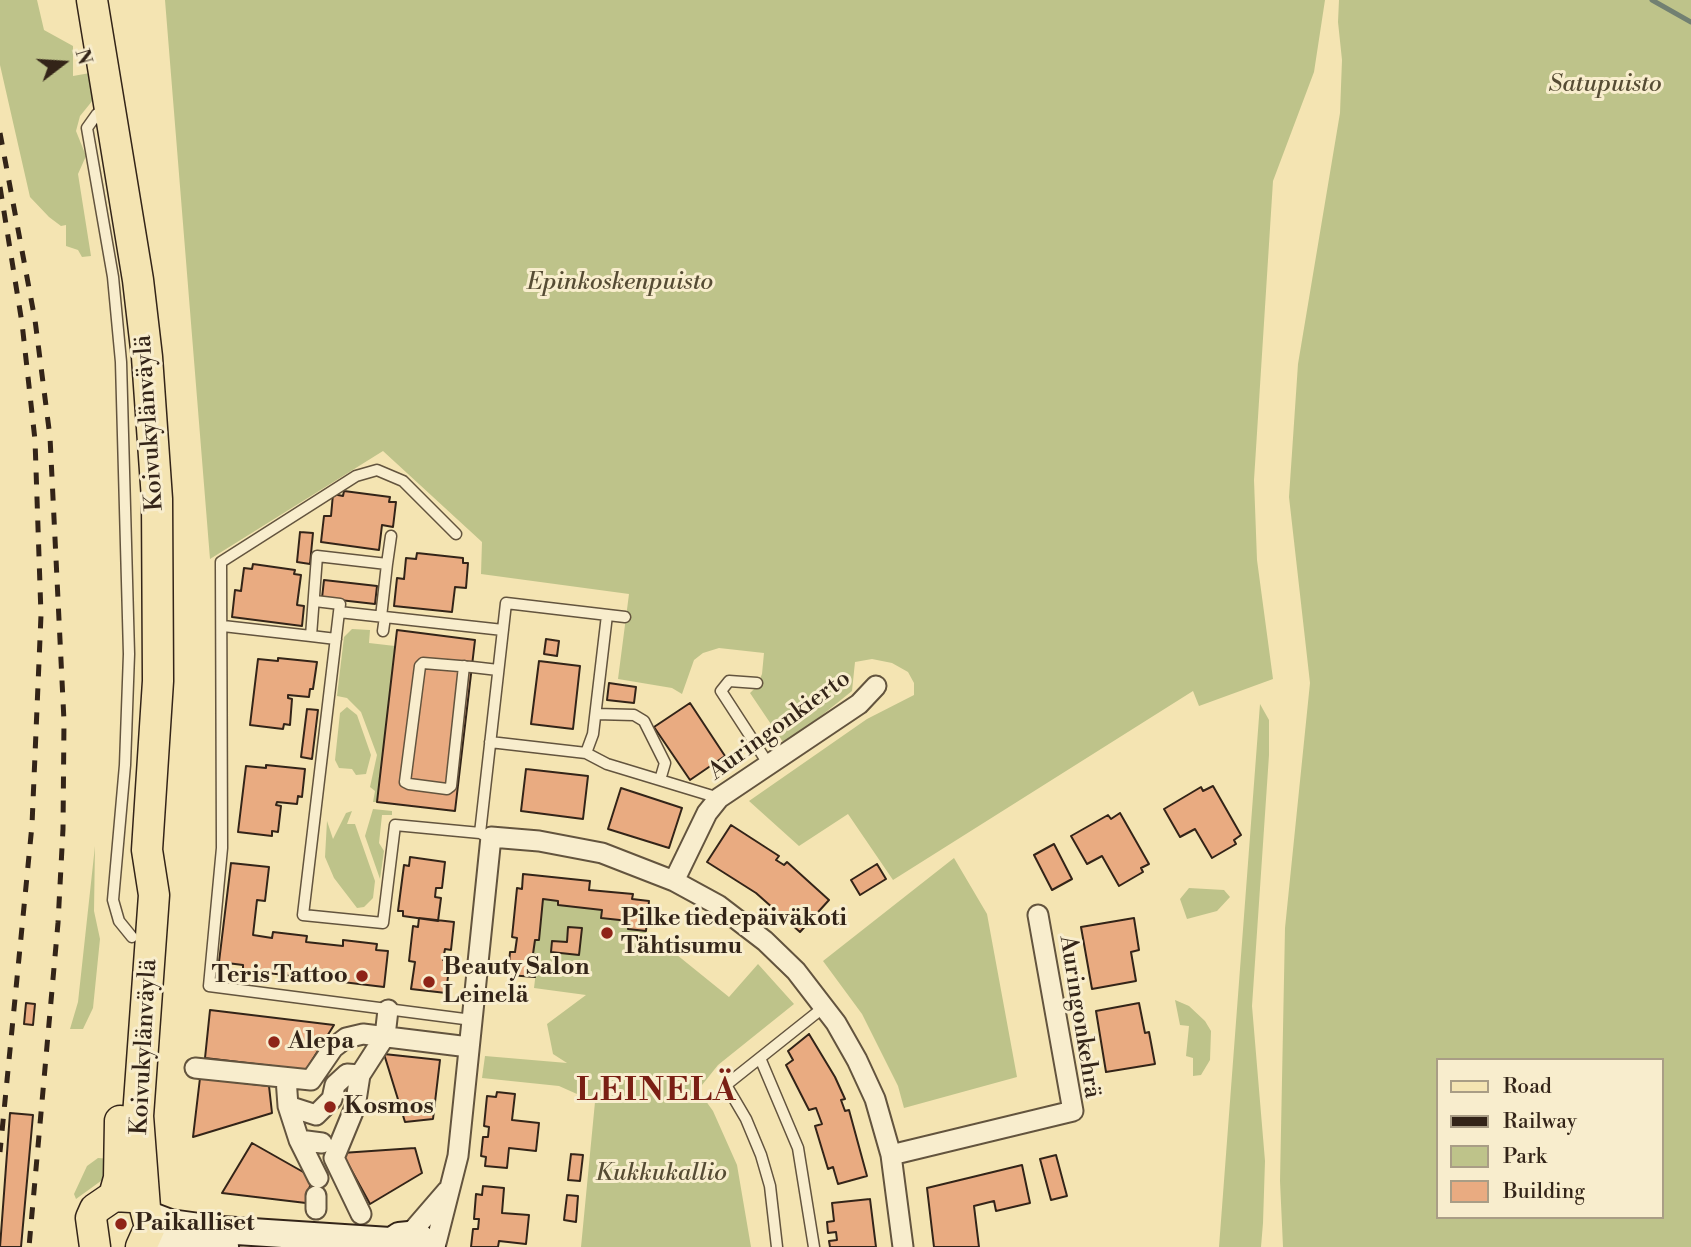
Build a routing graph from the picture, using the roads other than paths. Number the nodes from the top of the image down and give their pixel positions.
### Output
1 (92, 0) edge
2 (140, 476) junction
3 (456, 534) dead end
4 (391, 536) dead end
5 (387, 564) junction
6 (315, 601) junction
7 (339, 612) junction
8 (607, 615) junction
9 (383, 617) junction
10 (625, 617) dead end
11 (223, 626) junction
12 (503, 630) junction
13 (383, 631) dead end
14 (311, 636) junction
15 (336, 639) junction
16 (464, 666) junction
17 (498, 670) junction
18 (757, 683) dead end
19 (876, 686) dead end
20 (596, 714) junction
21 (490, 742) junction
22 (586, 753) junction
23 (769, 765) junction
24 (660, 780) junction
25 (719, 799) junction
26 (485, 835) junction
27 (147, 850) junction
28 (674, 881) junction
29 (1038, 915) dead end
30 (132, 937) junction
31 (824, 1007) junction
32 (388, 1010) junction
33 (472, 1020) junction
34 (385, 1036) junction
35 (469, 1047) junction
36 (333, 1048) junction
37 (760, 1058) junction
38 (195, 1068) dead end
39 (354, 1075) junction
40 (286, 1078) junction
41 (288, 1106) junction
42 (299, 1140) junction
43 (329, 1146) junction
44 (891, 1155) junction
45 (447, 1191) junction
46 (317, 1194) dead end
47 (114, 1196) junction
48 (147, 1212) junction
49 (361, 1214) dead end
50 (410, 1243) edge
51 (96, 1245) edge
52 (141, 1247) edge
53 (164, 1247) edge
54 (238, 1247) edge
55 (777, 1247) edge
56 (814, 1247) edge
57 (903, 1247) edge

1 - 2 main road, Koivukylänväylä
2 - 27 main road, Koivukylänväylä
2 - 30 lane
3 - 11 lane
4 - 5 lane
5 - 6 lane
5 - 9 lane
6 - 7 lane
6 - 14 lane
7 - 9 lane
7 - 15 lane
8 - 10 lane
8 - 12 lane
8 - 20 lane
9 - 12 lane
9 - 13 lane
11 - 14 lane
11 - 32 lane
12 - 17 lane
14 - 15 lane
15 - 26 lane
16 - 16 lane
16 - 17 lane
17 - 21 lane
18 - 23 lane
19 - 23 street, Auringonkierto
20 - 22 lane
20 - 24 lane
21 - 22 lane
21 - 26 lane
22 - 24 lane
23 - 25 street, Auringonkierto
24 - 25 lane
25 - 28 street, Auringonkierto
26 - 28 street
26 - 33 street
27 - 30 main road, Koivukylänväylä
27 - 48 main road, Koivukylänväylä
28 - 31 street
29 - 44 street, Auringonkehrä
30 - 47 main road, Koivukylänväylä
31 - 37 lane
31 - 44 street
32 - 33 lane
32 - 34 street
33 - 35 street
34 - 35 street
34 - 36 street
34 - 39 street
35 - 45 street
36 - 39 street
36 - 40 street
37 - 55 lane
37 - 56 lane
38 - 40 street
39 - 41 street
39 - 43 street
40 - 41 street
41 - 42 street
42 - 43 street
42 - 46 street
43 - 49 street
44 - 57 street
45 - 50 street
45 - 50 street
47 - 48 main road
47 - 51 main road
48 - 50 main road
48 - 52 main road, Koivukylänväylä
53 - 54 main road

